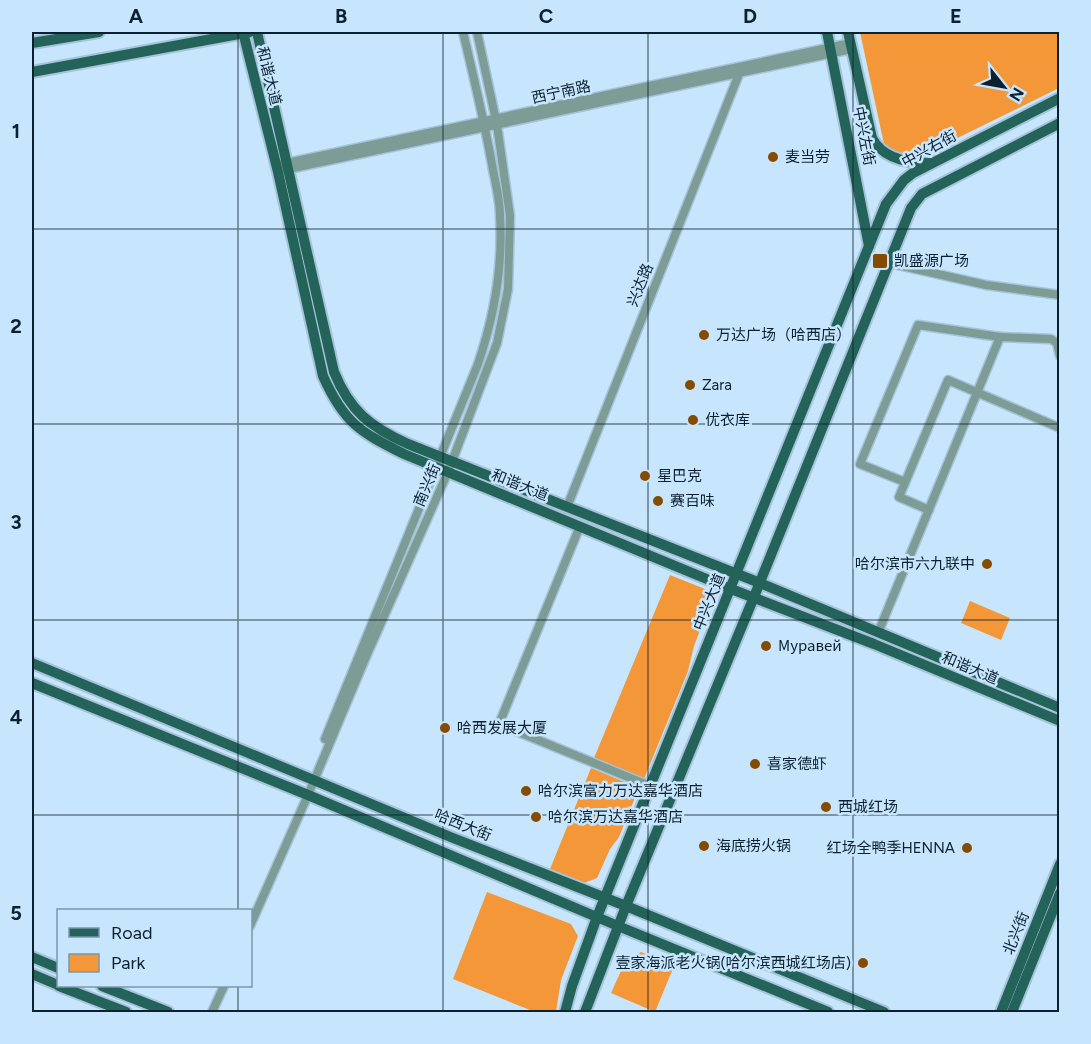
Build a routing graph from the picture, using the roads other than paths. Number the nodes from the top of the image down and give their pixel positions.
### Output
1 (99, 32) edge
2 (246, 32) edge
3 (257, 32) edge
4 (463, 32) edge
5 (477, 32) edge
6 (827, 32) edge
7 (849, 32) edge
8 (32, 43) edge
9 (852, 46) junction
10 (832, 51) junction
11 (32, 72) edge
12 (739, 74) junction
13 (1059, 98) edge
14 (497, 123) junction
15 (1059, 123) edge
16 (485, 125) junction
17 (932, 163) junction
18 (282, 168) junction
19 (886, 204) joint
20 (870, 246) junction
21 (889, 263) junction
22 (1059, 295) edge
23 (1000, 337) junction
24 (1059, 356) edge
25 (977, 393) junction
26 (1059, 428) edge
27 (438, 462) junction
28 (450, 466) junction
29 (905, 482) junction
30 (567, 507) junction
31 (929, 510) junction
32 (580, 526) junction
33 (737, 574) junction
34 (760, 583) junction
35 (731, 589) junction
36 (754, 597) junction
37 (878, 633) junction
38 (32, 663) edge
39 (32, 683) edge
40 (1059, 708) edge
41 (1059, 722) edge
42 (311, 779) junction
43 (650, 786) junction
44 (306, 794) junction
45 (1059, 864) edge
46 (1059, 893) edge
47 (605, 898) junction
48 (626, 906) junction
49 (252, 909) edge
50 (597, 917) junction
51 (252, 921) edge
52 (618, 926) junction
53 (32, 957) edge
54 (57, 968) edge
55 (32, 975) edge
56 (57, 984) edge
57 (64, 987) edge
58 (105, 987) edge
59 (218, 987) edge
60 (224, 987) edge
61 (126, 1012) edge
62 (168, 1012) edge
63 (207, 1012) edge
64 (212, 1012) edge
65 (565, 1012) edge
66 (585, 1012) edge
67 (828, 1012) edge
68 (884, 1012) edge
69 (1001, 1012) edge
70 (1012, 1012) edge

1 - 8 main road
2 - 11 main road
2 - 18 main road, 和谐大道
3 - 18 main road, 和谐大道
4 - 16 street, 南兴街
5 - 14 street, 南兴街
6 - 10 main road, 中兴左街
7 - 9 main road, 中兴左街
9 - 10 street, 西宁南路
9 - 17 main road, 中兴左街
10 - 12 street, 西宁南路
10 - 14 street, 西宁南路
10 - 20 main road, 中兴左街
12 - 14 street, 西宁南路
12 - 30 street, 兴达路
13 - 17 main road, 中兴右街
14 - 16 street, 西宁南路
14 - 28 street, 南兴街
15 - 21 main road
16 - 18 street, 西宁南路
16 - 27 street, 南兴街
17 - 19 main road, 中兴右街
18 - 27 main road, 和谐大道
19 - 20 main road, 中兴大道
20 - 33 main road, 中兴大道
21 - 22 street
21 - 34 main road
23 - 24 street
23 - 25 street
23 - 29 street
25 - 26 street
25 - 29 street
25 - 31 street
27 - 28 main road, 和谐大道
27 - 42 street, 南兴街
28 - 30 main road, 和谐大道
28 - 32 main road, 和谐大道
28 - 42 street, 南兴街
29 - 31 street
30 - 33 main road, 和谐大道
31 - 37 street
32 - 35 main road, 和谐大道
32 - 43 street
33 - 34 main road, 和谐大道
33 - 35 main road, 中兴大道
34 - 36 main road
34 - 37 main road, 和谐大道
35 - 36 main road, 和谐大道
35 - 43 main road, 中兴大道
36 - 41 main road, 和谐大道
36 - 48 main road
37 - 40 main road, 和谐大道
38 - 42 main road, 哈西大街
39 - 44 main road
42 - 44 street, 南兴街
42 - 47 main road, 哈西大街
43 - 47 main road, 中兴大道
44 - 49 street, 南兴街
44 - 50 main road
44 - 51 street, 南兴街
45 - 69 main road, 北兴街
46 - 70 main road, 北兴街
47 - 48 main road, 哈西大街
47 - 50 main road, 中兴大道
48 - 52 main road
48 - 68 main road, 哈西大街
50 - 52 main road
50 - 65 main road, 中兴大道
52 - 66 main road
52 - 67 main road
53 - 54 main road
55 - 56 main road
57 - 61 main road
58 - 62 main road
59 - 63 street
60 - 64 street

